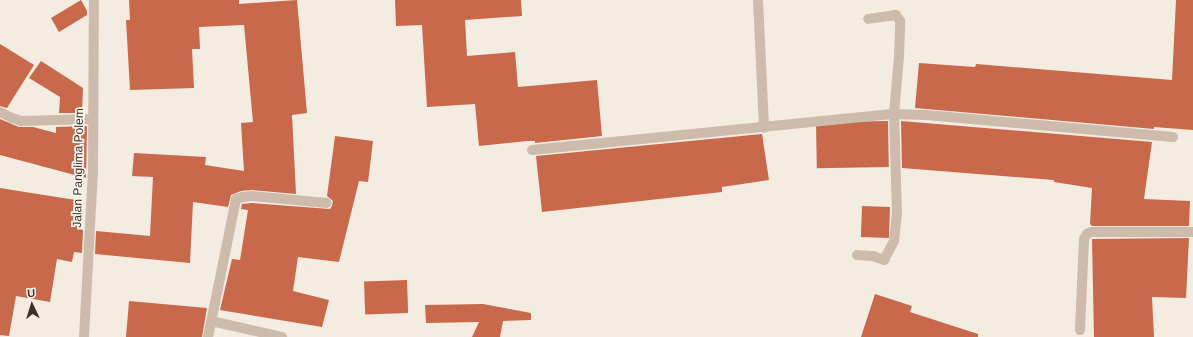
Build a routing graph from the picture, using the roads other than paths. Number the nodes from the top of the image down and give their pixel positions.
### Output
1 (94, 0) edge
2 (758, 0) edge
3 (868, 18) dead end
4 (0, 112) edge
5 (894, 114) junction
6 (93, 119) junction
7 (764, 128) junction
8 (1173, 137) dead end
9 (532, 150) dead end
10 (327, 203) dead end
11 (1193, 232) edge
12 (856, 255) dead end
13 (211, 321) junction
14 (1080, 330) dead end
15 (84, 337) edge
16 (208, 337) edge
17 (282, 337) edge

1 - 6 street, Jalan Panglima Polem
2 - 7 street
3 - 5 street
4 - 6 street
5 - 7 street
5 - 8 street
5 - 12 street
6 - 15 street, Jalan Panglima Polem
7 - 9 street
10 - 13 street
11 - 14 street
13 - 16 street
13 - 17 street

